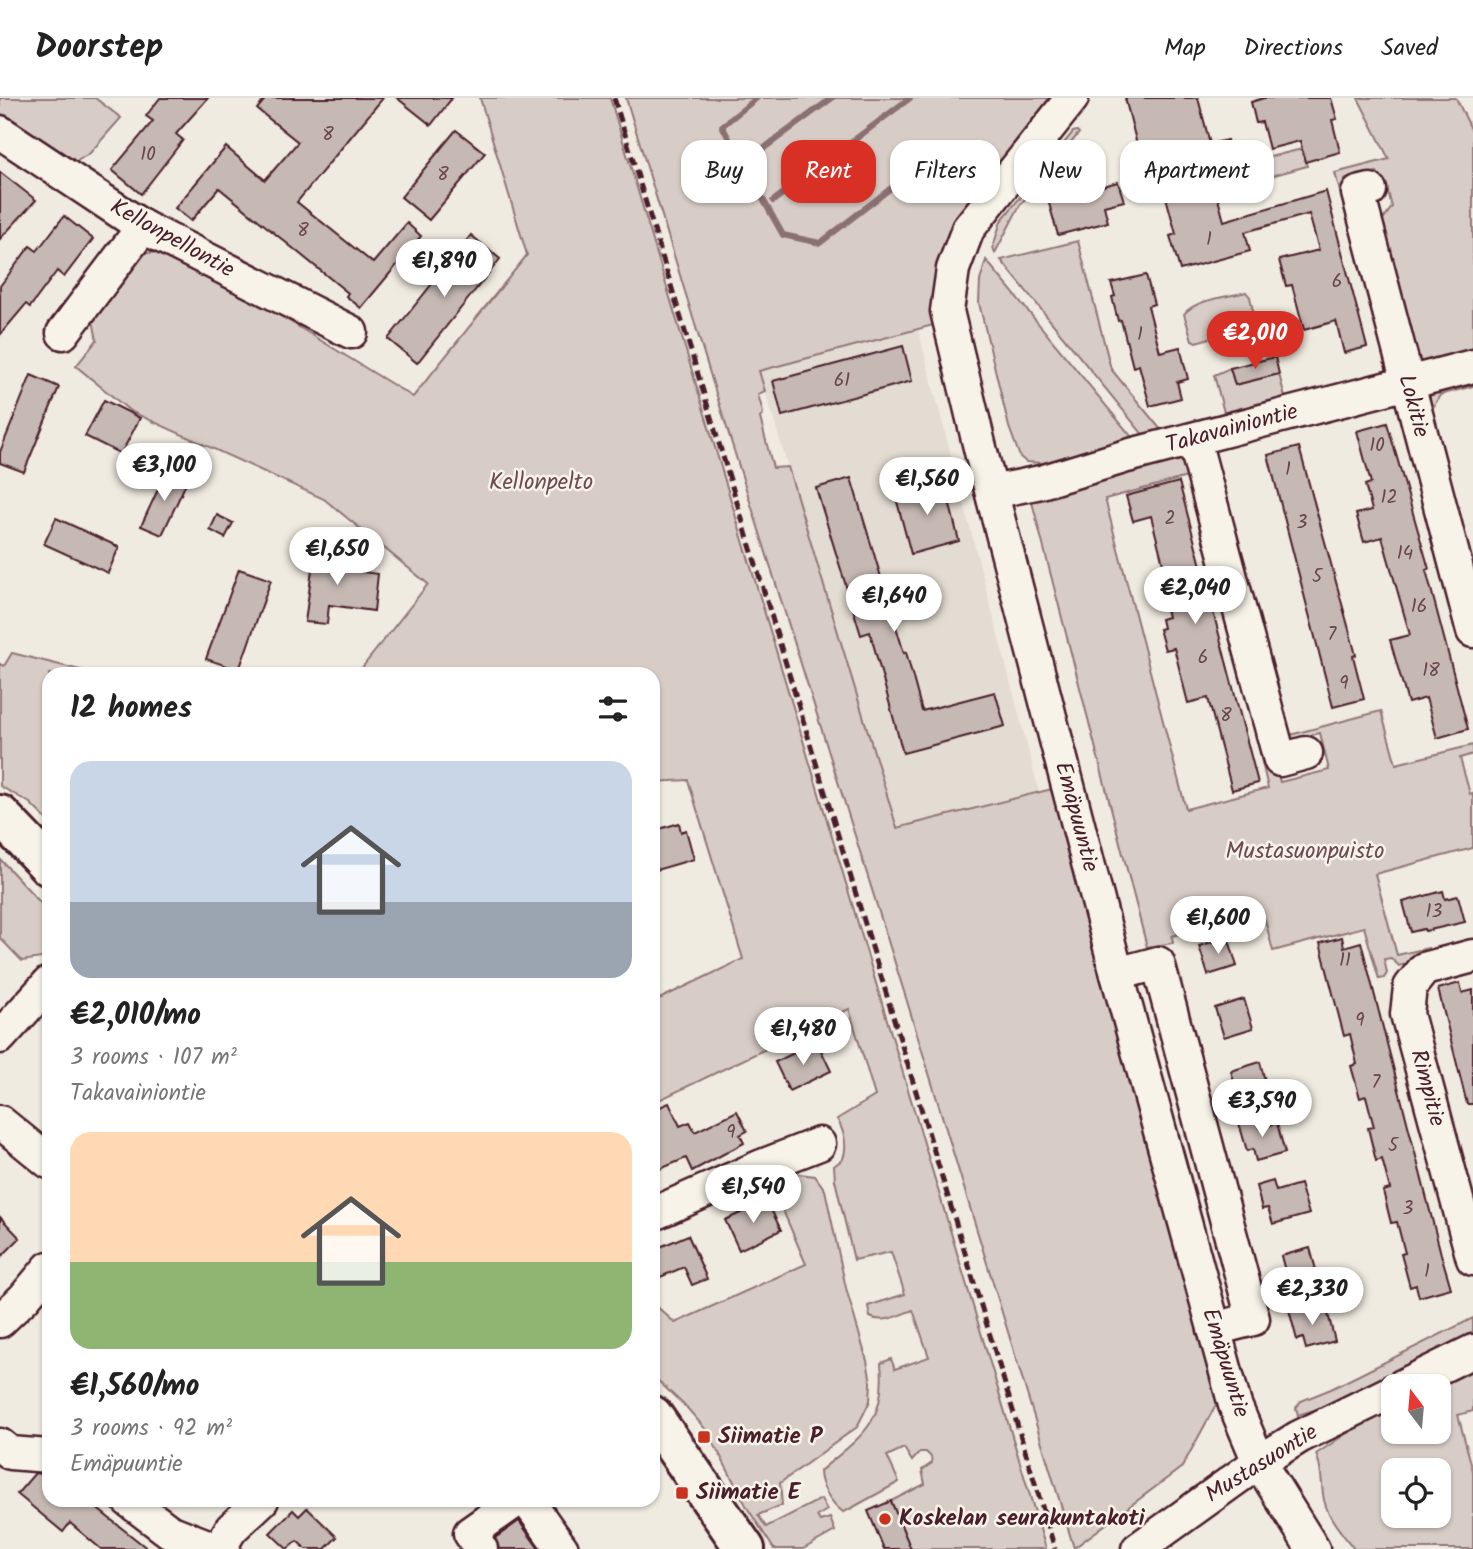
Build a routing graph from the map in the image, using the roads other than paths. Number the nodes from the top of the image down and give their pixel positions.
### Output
1 (1072, 98) edge
2 (0, 132) edge
3 (1370, 191) dead end
4 (143, 227) junction
5 (351, 332) dead end
6 (63, 333) dead end
7 (1473, 366) edge
8 (1407, 383) junction
9 (1194, 440) junction
10 (992, 492) junction
11 (1473, 631) edge
12 (1306, 753) dead end
13 (0, 814) edge
14 (42, 859) edge
15 (1473, 956) edge
16 (1117, 974) junction
17 (42, 992) edge
18 (0, 1037) edge
19 (0, 1122) edge
20 (819, 1144) dead end
21 (42, 1156) edge
22 (660, 1211) edge
23 (1473, 1259) edge
24 (42, 1276) edge
25 (0, 1321) edge
26 (1214, 1329) junction
27 (1473, 1351) edge
28 (1426, 1374) edge
29 (1381, 1397) edge
30 (660, 1426) edge
31 (0, 1446) edge
32 (42, 1455) edge
33 (1259, 1462) junction
34 (145, 1507) edge
35 (255, 1507) edge
36 (507, 1507) edge
37 (532, 1507) edge
38 (215, 1549) edge
39 (224, 1549) edge
40 (481, 1549) edge
41 (562, 1549) edge
42 (745, 1549) edge
43 (1138, 1549) edge
44 (1313, 1549) edge

1 - 10 street, Emäpuuntie
2 - 4 street, Kellonpellontie
3 - 8 street, Lokitie
4 - 5 street, Kellonpellontie
4 - 6 street
7 - 8 street, Takavainiontie
8 - 9 street, Takavainiontie
8 - 11 street, Lokitie
9 - 10 street, Takavainiontie
9 - 12 street
10 - 16 street, Emäpuuntie
13 - 14 main road
15 - 23 street, Rimpitie
16 - 26 street, Emäpuuntie
16 - 26 street
17 - 18 street
19 - 21 street
20 - 22 street
24 - 25 street
26 - 33 street, Emäpuuntie
27 - 28 street
29 - 33 street, Mustasuontie
30 - 42 main road
31 - 32 street
33 - 43 street, Mustasuontie
33 - 44 street, Emäpuuntie
34 - 38 street
35 - 39 street
36 - 40 street
37 - 41 street

